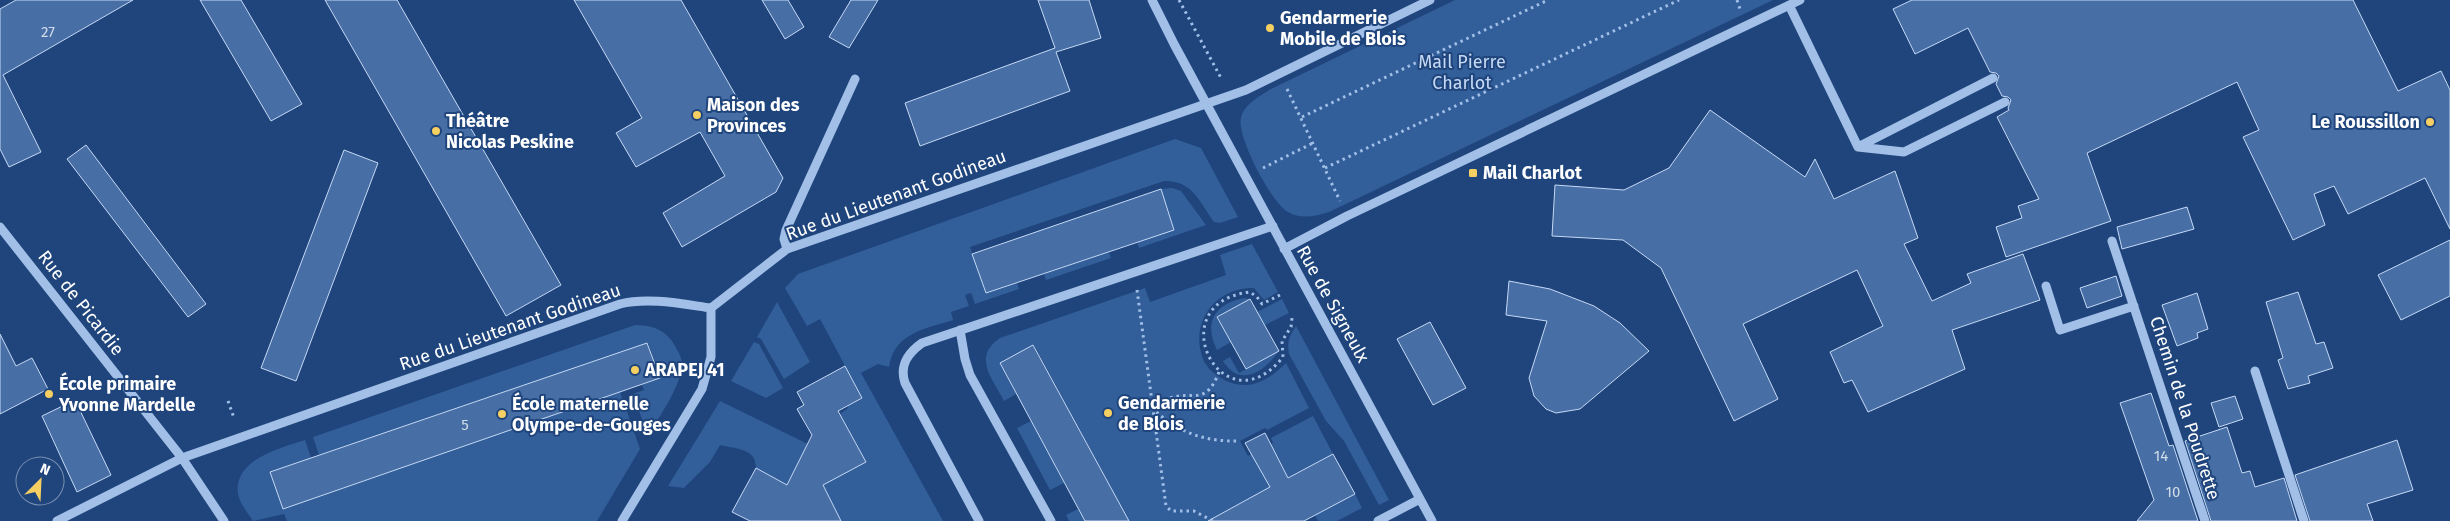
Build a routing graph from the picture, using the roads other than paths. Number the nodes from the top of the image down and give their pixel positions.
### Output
1 (1152, 0) edge
2 (1430, 0) edge
3 (1800, 0) edge
4 (1789, 5) junction
5 (1993, 78) dead end
6 (855, 79) dead end
7 (2005, 102) dead end
8 (1206, 103) junction
9 (1858, 147) junction
10 (1272, 226) junction
11 (0, 227) edge
12 (2112, 241) dead end
13 (787, 249) junction
14 (1284, 249) junction
15 (2046, 286) dead end
16 (2134, 306) junction
17 (711, 308) junction
18 (960, 330) junction
19 (2255, 372) dead end
20 (182, 458) junction
21 (1420, 499) junction
22 (57, 521) edge
23 (224, 521) edge
24 (622, 521) edge
25 (979, 521) edge
26 (1051, 521) edge
27 (1378, 521) edge
28 (1432, 521) edge
29 (2205, 521) edge
30 (2304, 521) edge

1 - 8 street, Rue de Signeulx
2 - 8 street
3 - 4 street
4 - 9 street
4 - 14 street
5 - 9 street
6 - 13 street
7 - 9 street
8 - 10 street, Rue de Signeulx
8 - 13 street, Rue du Lieutenant Godineau
10 - 14 street, Rue de Signeulx
10 - 18 street
11 - 20 street, Rue de Picardie
12 - 16 street, Chemin de la Poudrette
13 - 17 street, Rue du Lieutenant Godineau
14 - 21 street, Rue de Signeulx
15 - 16 street, Chemin de la Poudrette
16 - 29 street, Chemin de la Poudrette
17 - 20 street, Rue du Lieutenant Godineau
17 - 24 street
18 - 25 street
18 - 26 street
19 - 30 street
20 - 22 street, Rue du Lieutenant Godineau
20 - 23 street, Rue de Picardie
21 - 27 street
21 - 28 street, Rue de Signeulx

